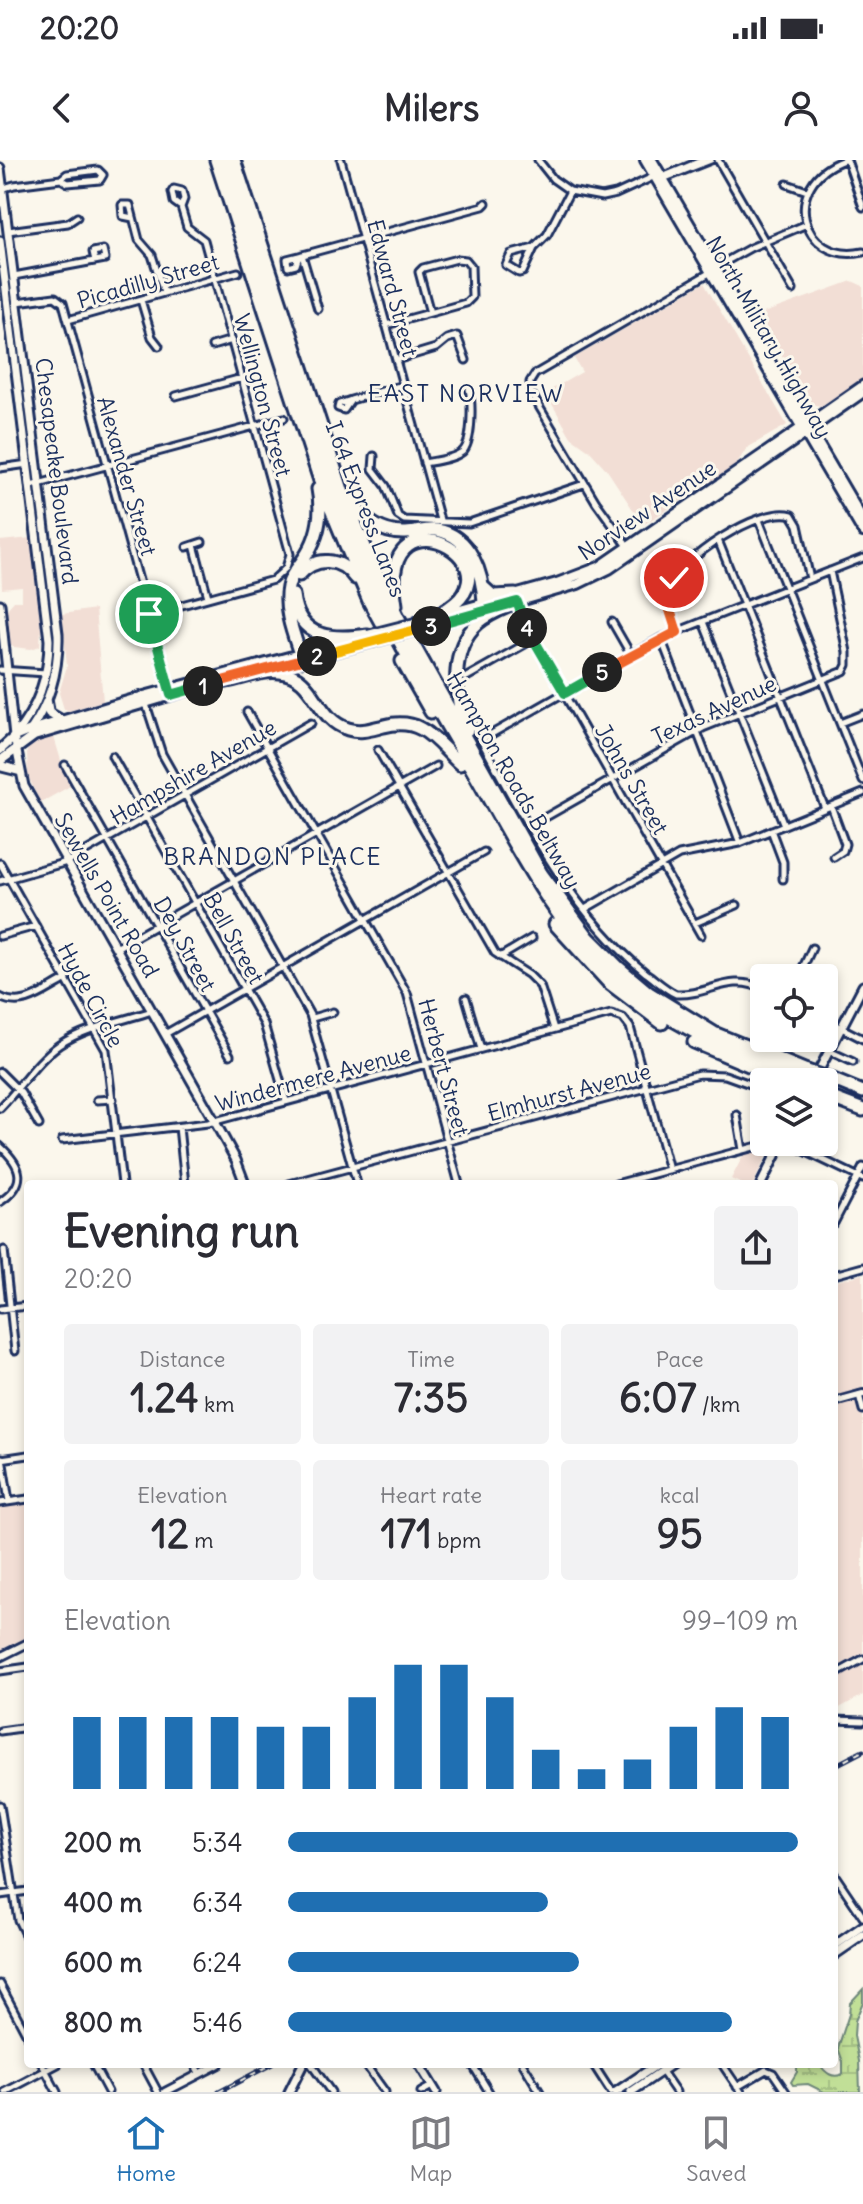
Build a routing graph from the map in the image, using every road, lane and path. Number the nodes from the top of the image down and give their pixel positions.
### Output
1 (216, 160) edge
2 (226, 160) edge
3 (234, 160) edge
4 (341, 160) edge
5 (538, 160) edge
6 (645, 160) edge
7 (652, 160) edge
8 (703, 160) edge
9 (711, 160) edge
10 (718, 160) edge
11 (846, 160) edge
12 (0, 168) edge
13 (658, 177) junction
14 (61, 179) junction
15 (787, 184) dead end
16 (1, 189) edge
17 (570, 191) junction
18 (807, 191) junction
19 (486, 203) dead end
20 (863, 204) edge
21 (855, 205) dead end
22 (181, 207) dead end
23 (77, 217) dead end
24 (133, 218) dead end
25 (807, 224) junction
26 (8, 231) junction
27 (362, 239) junction
28 (0, 241) edge
29 (765, 241) junction
30 (534, 248) junction
31 (863, 252) edge
32 (95, 261) dead end
33 (717, 268) junction
34 (238, 272) dead end
35 (14, 276) junction
36 (215, 279) junction
37 (793, 290) dead end
38 (164, 293) junction
39 (141, 300) junction
40 (17, 302) junction
41 (318, 309) dead end
42 (65, 311) joint
43 (430, 313) junction
44 (68, 320) junction
45 (386, 325) junction
46 (232, 340) junction
47 (159, 346) dead end
48 (212, 346) dead end
49 (396, 360) junction
50 (466, 360) dead end
51 (242, 378) junction
52 (403, 385) junction
53 (863, 385) edge
54 (469, 389) dead end
55 (863, 393) edge
56 (176, 396) dead end
57 (351, 400) dead end
58 (299, 415) junction
59 (284, 418) dead end
60 (256, 426) junction
61 (806, 428) junction
62 (374, 456) dead end
63 (424, 463) junction
64 (28, 464) junction
65 (108, 467) junction
66 (0, 468) edge
67 (338, 478) junction
68 (584, 484) junction
69 (36, 486) junction
70 (440, 520) junction
71 (759, 520) junction
72 (863, 520) edge
73 (863, 532) edge
74 (718, 540) junction
75 (202, 542) dead end
76 (194, 545) junction
77 (187, 547) dead end
78 (631, 550) junction
79 (863, 558) edge
80 (830, 571) junction
81 (810, 579) junction
82 (482, 586) junction
83 (786, 588) junction
84 (208, 597) junction
85 (516, 598) junction
86 (369, 601) junction
87 (0, 604) edge
88 (744, 605) junction
89 (480, 608) junction
90 (149, 614) junction
91 (398, 617) junction
92 (612, 622) dead end
93 (703, 622) junction
94 (421, 625) junction
95 (1, 629) edge
96 (677, 632) junction
97 (54, 634) junction
98 (661, 638) junction
99 (370, 639) junction
100 (534, 639) junction
101 (631, 655) junction
102 (301, 657) junction
103 (3, 670) edge
104 (46, 673) junction
105 (465, 678) dead end
106 (823, 680) junction
107 (214, 683) junction
108 (170, 692) junction
109 (565, 693) junction
110 (781, 697) junction
111 (145, 699) junction
112 (47, 702) junction
113 (0, 703) edge
114 (10, 704) junction
115 (247, 712) dead end
116 (739, 713) junction
117 (863, 714) edge
118 (11, 715) junction
119 (468, 716) dead end
120 (28, 718) junction
121 (62, 721) junction
122 (311, 723) dead end
123 (840, 723) junction
124 (31, 730) junction
125 (697, 731) junction
126 (14, 737) junction
127 (481, 740) junction
128 (2, 747) edge
129 (16, 748) junction
130 (268, 748) junction
131 (378, 750) dead end
132 (112, 756) dead end
133 (476, 757) junction
134 (0, 764) edge
135 (460, 764) junction
136 (65, 765) dead end
137 (436, 766) dead end
138 (20, 771) junction
139 (613, 779) junction
140 (863, 781) edge
141 (399, 787) junction
142 (863, 793) edge
143 (185, 795) junction
144 (828, 807) junction
145 (146, 817) junction
146 (784, 825) junction
147 (530, 826) junction
148 (771, 830) junction
149 (316, 834) junction
150 (107, 839) junction
151 (740, 843) junction
152 (484, 852) dead end
153 (834, 857) dead end
154 (67, 862) junction
155 (0, 863) edge
156 (662, 865) junction
157 (448, 873) junction
158 (9, 878) junction
159 (783, 879) dead end
160 (0, 881) edge
161 (234, 881) junction
162 (195, 903) junction
163 (737, 905) dead end
164 (585, 909) junction
165 (365, 920) junction
166 (695, 923) junction
167 (156, 925) junction
168 (36, 926) junction
169 (701, 935) dead end
170 (0, 936) edge
171 (532, 938) dead end
172 (116, 948) junction
173 (812, 948) dead end
174 (500, 957) junction
175 (805, 964) edge
176 (283, 966) junction
177 (67, 979) junction
178 (750, 983) edge
179 (863, 986) edge
180 (244, 988) junction
181 (0, 997) edge
182 (466, 998) dead end
183 (152, 1011) junction
184 (205, 1011) junction
185 (333, 1012) dead end
186 (312, 1018) junction
187 (838, 1026) edge
188 (841, 1028) junction
189 (94, 1029) junction
190 (554, 1029) junction
191 (165, 1034) junction
192 (838, 1034) edge
193 (863, 1039) edge
194 (481, 1049) junction
195 (828, 1052) edge
196 (831, 1052) edge
197 (230, 1055) dead end
198 (853, 1062) dead end
199 (426, 1063) junction
200 (754, 1068) edge
201 (781, 1068) edge
202 (787, 1068) edge
203 (816, 1068) edge
204 (0, 1072) edge
205 (750, 1084) edge
206 (838, 1086) edge
207 (647, 1088) junction
208 (18, 1089) junction
209 (331, 1089) junction
210 (838, 1089) edge
211 (863, 1092) edge
212 (113, 1099) junction
213 (97, 1100) dead end
214 (838, 1100) edge
215 (286, 1101) junction
216 (863, 1102) edge
217 (0, 1108) edge
218 (863, 1110) edge
219 (737, 1115) dead end
220 (215, 1122) junction
221 (39, 1125) dead end
222 (179, 1127) junction
223 (117, 1134) junction
224 (62, 1140) dead end
225 (448, 1141) junction
226 (0, 1146) edge
227 (750, 1148) edge
228 (743, 1150) junction
229 (776, 1156) edge
230 (814, 1156) edge
231 (352, 1167) junction
232 (863, 1167) edge
233 (669, 1170) junction
234 (860, 1178) edge
235 (122, 1180) edge
236 (185, 1180) edge
237 (244, 1180) edge
238 (304, 1180) edge
239 (356, 1180) edge
240 (458, 1180) edge
241 (631, 1180) edge
242 (763, 1180) edge
243 (0, 1202) edge
244 (838, 1216) edge
245 (4, 1250) dead end
246 (863, 1267) edge
247 (838, 1274) edge
248 (24, 1306) edge
249 (10, 1308) junction
250 (0, 1309) edge
251 (15, 1351) dead end
252 (861, 1395) edge
253 (838, 1401) edge
254 (863, 1410) edge
255 (24, 1455) edge
256 (1, 1458) edge
257 (24, 1499) edge
258 (9, 1501) junction
259 (0, 1503) edge
260 (24, 1645) edge
261 (0, 1657) edge
262 (863, 1659) edge
263 (24, 1668) edge
264 (0, 1671) edge
265 (838, 1672) edge
266 (838, 1720) edge
267 (863, 1721) edge
268 (24, 1728) edge
269 (0, 1731) edge
270 (0, 1805) edge
271 (3, 1845) edge
272 (838, 1880) edge
273 (24, 1892) edge
274 (14, 1893) junction
275 (0, 1895) edge
276 (863, 1917) edge
277 (863, 1926) edge
278 (24, 1933) edge
279 (863, 1935) edge
280 (838, 1943) edge
281 (838, 1952) edge
282 (0, 1984) edge
283 (24, 2029) edge
284 (44, 2068) edge
285 (51, 2068) edge
286 (95, 2068) edge
287 (145, 2068) edge
288 (196, 2068) edge
289 (211, 2068) edge
290 (301, 2068) edge
291 (314, 2068) edge
292 (368, 2068) edge
293 (421, 2068) edge
294 (474, 2068) edge
295 (525, 2068) edge
296 (596, 2068) edge
297 (656, 2068) edge
298 (657, 2068) edge
299 (660, 2068) edge
300 (725, 2068) edge
301 (46, 2071) junction
302 (200, 2074) junction
303 (434, 2089) edge
304 (739, 2089) edge
305 (2, 2091) edge
306 (57, 2092) edge
307 (108, 2092) edge
308 (158, 2092) edge
309 (165, 2092) edge
310 (289, 2092) edge
311 (331, 2092) edge
312 (385, 2092) edge
313 (421, 2092) edge
314 (489, 2092) edge
315 (540, 2092) edge
316 (614, 2092) edge
317 (631, 2092) edge
318 (676, 2092) edge
319 (786, 2092) edge

1 - 58 highway, Hampton Roads Beltway
2 - 201 highway, I 64 Express Lanes
3 - 67 highway, Hampton Roads Beltway
4 - 27 street, Edward Street
5 - 17 street
6 - 13 main road, North Military Highway
7 - 13 main road, North Military Highway
8 - 13 street
9 - 13 street
10 - 29 street
11 - 18 street
11 - 20 street
12 - 16 main road, Chesapeake Boulevard
13 - 17 street
13 - 33 main road, North Military Highway
14 - 14 street
14 - 16 street
15 - 18 street
16 - 26 main road, Chesapeake Boulevard
17 - 30 street
18 - 25 street
19 - 27 street
20 - 21 street
22 - 36 street, Wellington Street
23 - 26 street
24 - 38 street
25 - 29 street
25 - 31 street
26 - 35 main road, Chesapeake Boulevard
27 - 41 street
27 - 45 street, Edward Street
28 - 64 main road, Chesapeake Boulevard
29 - 33 street
29 - 37 street
30 - 30 street
32 - 35 street
33 - 61 main road, North Military Highway
33 - 68 street
34 - 36 street, Picadilly Street
35 - 40 main road, Chesapeake Boulevard
36 - 38 street, Picadilly Street
36 - 46 street, Wellington Street
38 - 39 street, Picadilly Street
39 - 44 street, Picadilly Street
39 - 47 street
40 - 42 street, Picadilly Street
40 - 69 main road, Chesapeake Boulevard
42 - 44 street, Alexander Street
43 - 43 street
43 - 45 street
44 - 65 street, Alexander Street
45 - 49 street, Edward Street
46 - 48 street
46 - 51 street, Wellington Street
49 - 50 street
49 - 52 street, Edward Street
51 - 56 street
51 - 60 street, Wellington Street
52 - 57 street
52 - 63 street, Edward Street
53 - 61 main road, Norview Avenue
54 - 63 street
55 - 61 main road, Norview Avenue
58 - 86 highway, Hampton Roads Beltway
58 - 102 highway
59 - 60 street
60 - 65 street
60 - 84 street, Wellington Street
61 - 72 main road, North Military Highway
61 - 73 main road, North Military Highway
61 - 78 main road, Norview Avenue
62 - 70 street
63 - 70 street, Edward Street
64 - 66 street
64 - 69 main road, Chesapeake Boulevard
65 - 69 street
65 - 90 street, Alexander Street
67 - 82 highway
67 - 91 highway, Hampton Roads Beltway
68 - 70 street
68 - 78 street
69 - 97 main road, Chesapeake Boulevard
71 - 74 street
71 - 81 street
71 - 83 street
74 - 88 street
74 - 96 street
75 - 76 street
76 - 77 street
76 - 84 street
78 - 85 main road, Norview Avenue
79 - 80 street
80 - 81 street
80 - 106 street, Texas Avenue
81 - 83 street
82 - 85 highway
82 - 89 highway
83 - 88 street
83 - 106 street
84 - 90 street
85 - 89 main road, Norview Avenue
85 - 100 street, Johns Street
85 - 133 highway
86 - 99 highway
86 - 135 highway, Hampton Roads Beltway
87 - 95 main road, Sewells Point Road
88 - 93 street
88 - 110 street
89 - 94 main road, Norview Avenue
90 - 108 street, Alexander Street
91 - 94 highway
91 - 133 highway, Hampton Roads Beltway
92 - 101 street
93 - 96 street
93 - 116 street
94 - 99 main road, Norview Avenue, bridge
95 - 103 main road, Sewells Point Road
96 - 98 street
97 - 104 main road, Chesapeake Boulevard
97 - 112 main road, Chesapeake Boulevard
98 - 101 street
98 - 125 street
99 - 102 main road, Norview Avenue
100 - 105 street
100 - 109 street, Johns Street
101 - 109 street
102 - 107 main road, Norview Avenue
102 - 108 main road, Norview Avenue
103 - 104 street
103 - 114 main road, Sewells Point Road
104 - 120 main road, Chesapeake Boulevard
106 - 110 street, Texas Avenue
106 - 123 street
107 - 108 main road, Norview Avenue
107 - 135 highway
108 - 111 main road, Norview Avenue
109 - 127 street
109 - 139 street, Johns Street
110 - 116 street, Texas Avenue
110 - 144 street
111 - 121 main road, Norview Avenue
111 - 129 main road, Norview Avenue
111 - 143 street
112 - 121 main road
112 - 124 main road, Chesapeake Boulevard
113 - 114 street
114 - 118 main road, Sewells Point Road
115 - 130 street, Herbert Street
116 - 125 street, Texas Avenue
116 - 146 street
117 - 123 street
118 - 120 main road
118 - 126 main road, Sewells Point Road
119 - 127 street
120 - 126 main road, Chesapeake Boulevard
121 - 124 main road, Norview Avenue
122 - 130 street, Hampshire Avenue
123 - 140 street
124 - 126 main road, Norview Avenue
124 - 129 main road, Chesapeake Boulevard
125 - 139 street, Texas Avenue
125 - 151 street
126 - 128 main road, Chesapeake Boulevard
126 - 129 main road, Sewells Point Road
127 - 147 street
129 - 134 main road, Chesapeake Boulevard
129 - 138 main road, Sewells Point Road
130 - 143 street, Hampshire Avenue
130 - 149 street, Herbert Street
131 - 141 street
132 - 145 street, Bell Street
133 - 202 highway, Hampton Roads Beltway
134 - 138 main road
135 - 200 highway, Hampton Roads Beltway
136 - 150 street, Dey Street
137 - 141 street
138 - 154 main road, Sewells Point Road
139 - 147 street, Texas Avenue
139 - 156 street, Johns Street
141 - 149 street
141 - 157 street
142 - 144 street
143 - 145 street, Hampshire Avenue
143 - 161 street
144 - 146 street
144 - 153 street
145 - 150 street, Hampshire Avenue
145 - 162 street, Bell Street
146 - 148 street
147 - 164 street
148 - 151 street
148 - 159 street
149 - 161 street
149 - 165 street, Herbert Street
150 - 154 street, Hampshire Avenue
150 - 167 street, Dey Street
151 - 156 street
152 - 157 street
154 - 158 street, Hampshire Avenue
154 - 172 main road, Sewells Point Road
155 - 158 street, Hyde Circle
156 - 164 street
156 - 166 street, Johns Street
157 - 165 street
157 - 174 street
158 - 160 street, Hampshire Avenue
158 - 168 street, Hyde Circle
161 - 162 street
161 - 176 street
162 - 167 street
162 - 180 street, Bell Street
163 - 166 street
164 - 178 street
165 - 176 street
165 - 199 street, Herbert Street
166 - 169 street, Johns Street
167 - 172 street
167 - 184 street, Dey Street
168 - 170 street
168 - 177 street, Hyde Circle
171 - 174 street
172 - 183 main road, Sewells Point Road
173 - 175 street
174 - 190 street
176 - 180 street
176 - 186 street
177 - 181 street
177 - 189 street, Hyde Circle
179 - 188 main road
180 - 184 street
180 - 215 street, Bell Street
182 - 194 street
183 - 189 street
183 - 191 main road, Sewells Point Road
184 - 191 street
184 - 197 street, Dey Street
185 - 186 street
186 - 209 street
187 - 188 street
188 - 192 main road
188 - 193 street
189 - 208 street
189 - 212 street, Hyde Circle
190 - 194 street, Windermere Avenue
190 - 207 street, Windermere Avenue
191 - 220 main road, Sewells Point Road
194 - 199 street, Windermere Avenue
195 - 203 main road
196 - 198 street
199 - 209 street, Windermere Avenue
199 - 225 street, Herbert Street
204 - 208 street
205 - 207 street, Elmhurst Avenue
206 - 211 highway, Hampton Roads Beltway
207 - 225 street, Elmhurst Avenue
207 - 233 street
208 - 217 street
208 - 221 street
209 - 215 street, Windermere Avenue
209 - 231 street
210 - 216 highway
212 - 213 street
212 - 223 street, Hyde Circle
214 - 218 highway
215 - 220 street, Windermere Avenue
219 - 228 street
220 - 222 street, Windermere Avenue
220 - 237 main road, Sewells Point Road
222 - 223 street, Windermere Avenue
222 - 236 street
223 - 224 street, Windermere Avenue
223 - 235 street, Hyde Circle
225 - 231 street, Elmhurst Avenue
225 - 240 street, Herbert Street
226 - 243 street
227 - 228 street
228 - 233 street
229 - 242 main road
230 - 234 street
231 - 238 street, Elmhurst Avenue
231 - 239 street
232 - 234 street
233 - 241 street
234 - 244 street
245 - 249 street
246 - 247 street
248 - 249 street
249 - 250 street
249 - 251 street
252 - 253 street
252 - 254 street
255 - 256 street
256 - 258 street
257 - 258 street
258 - 259 street
260 - 261 street
262 - 265 street
263 - 264 street
266 - 267 street
268 - 269 street
270 - 271 street
271 - 274 street
272 - 276 street
273 - 274 street
274 - 275 street
274 - 278 street
277 - 280 main road
279 - 281 main road
282 - 283 street
284 - 301 street
285 - 301 street
286 - 307 street
287 - 308 street
288 - 302 street
289 - 302 street
290 - 310 main road
291 - 311 street
292 - 312 street
293 - 303 main road
294 - 314 street
295 - 315 street
296 - 316 street
297 - 316 main road
298 - 317 main road
299 - 318 street
300 - 304 street
301 - 305 street
301 - 306 street
302 - 309 street
303 - 313 street
304 - 319 street

